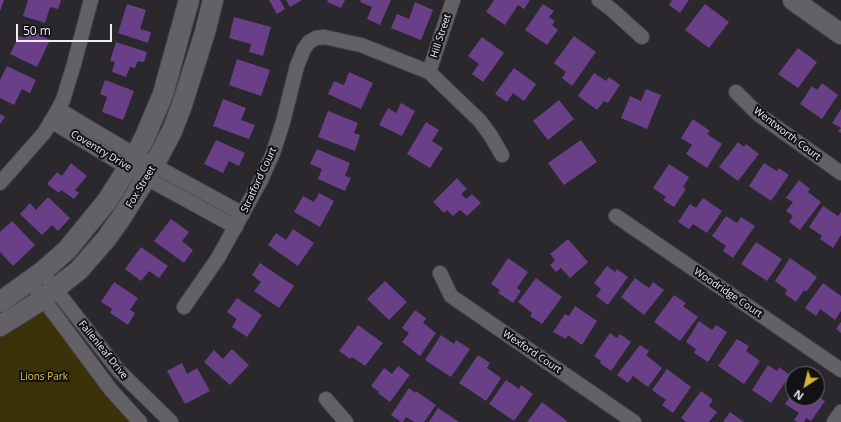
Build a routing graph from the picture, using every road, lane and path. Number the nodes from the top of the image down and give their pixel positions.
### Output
1 (91, 0) edge
2 (189, 0) edge
3 (213, 0) edge
4 (453, 0) edge
5 (599, 0) edge
6 (793, 0) edge
7 (841, 34) edge
8 (642, 37) dead end
9 (429, 72) junction
10 (736, 92) dead end
11 (58, 109) junction
12 (51, 122) junction
13 (502, 155) dead end
14 (131, 161) junction
15 (151, 171) junction
16 (841, 173) edge
17 (0, 183) edge
18 (243, 214) junction
19 (616, 216) dead end
20 (236, 227) junction
21 (440, 273) dead end
22 (36, 277) junction
23 (50, 294) junction
24 (0, 302) edge
25 (184, 307) dead end
26 (0, 326) edge
27 (841, 370) edge
28 (326, 399) dead end
29 (841, 412) edge
30 (140, 422) edge
31 (171, 422) edge
32 (346, 422) edge
33 (634, 422) edge
34 (834, 422) edge

1 - 11 street
2 - 14 street
3 - 15 street, Fox Street
4 - 9 street, Hill Street
5 - 8 street
6 - 7 street
9 - 13 street
9 - 18 street, Stratford Court
10 - 16 street, Wentworth Court
11 - 12 street
11 - 14 street, Coventry Drive
12 - 14 street, Coventry Drive
12 - 17 street
14 - 15 street, Coventry Drive
14 - 22 street
15 - 18 street, Coventry Drive
15 - 20 street, Coventry Drive
15 - 23 street, Fox Street
18 - 20 street, Stratford Court
19 - 27 street, Woodridge Court
20 - 25 street, Stratford Court
21 - 33 street, Wexford Court
22 - 23 street, Fallenleaf Drive
22 - 24 street
23 - 26 street, Fox Street
23 - 30 street, Fallenleaf Drive
23 - 31 street, Fallenleaf Drive
28 - 32 street
29 - 34 street

